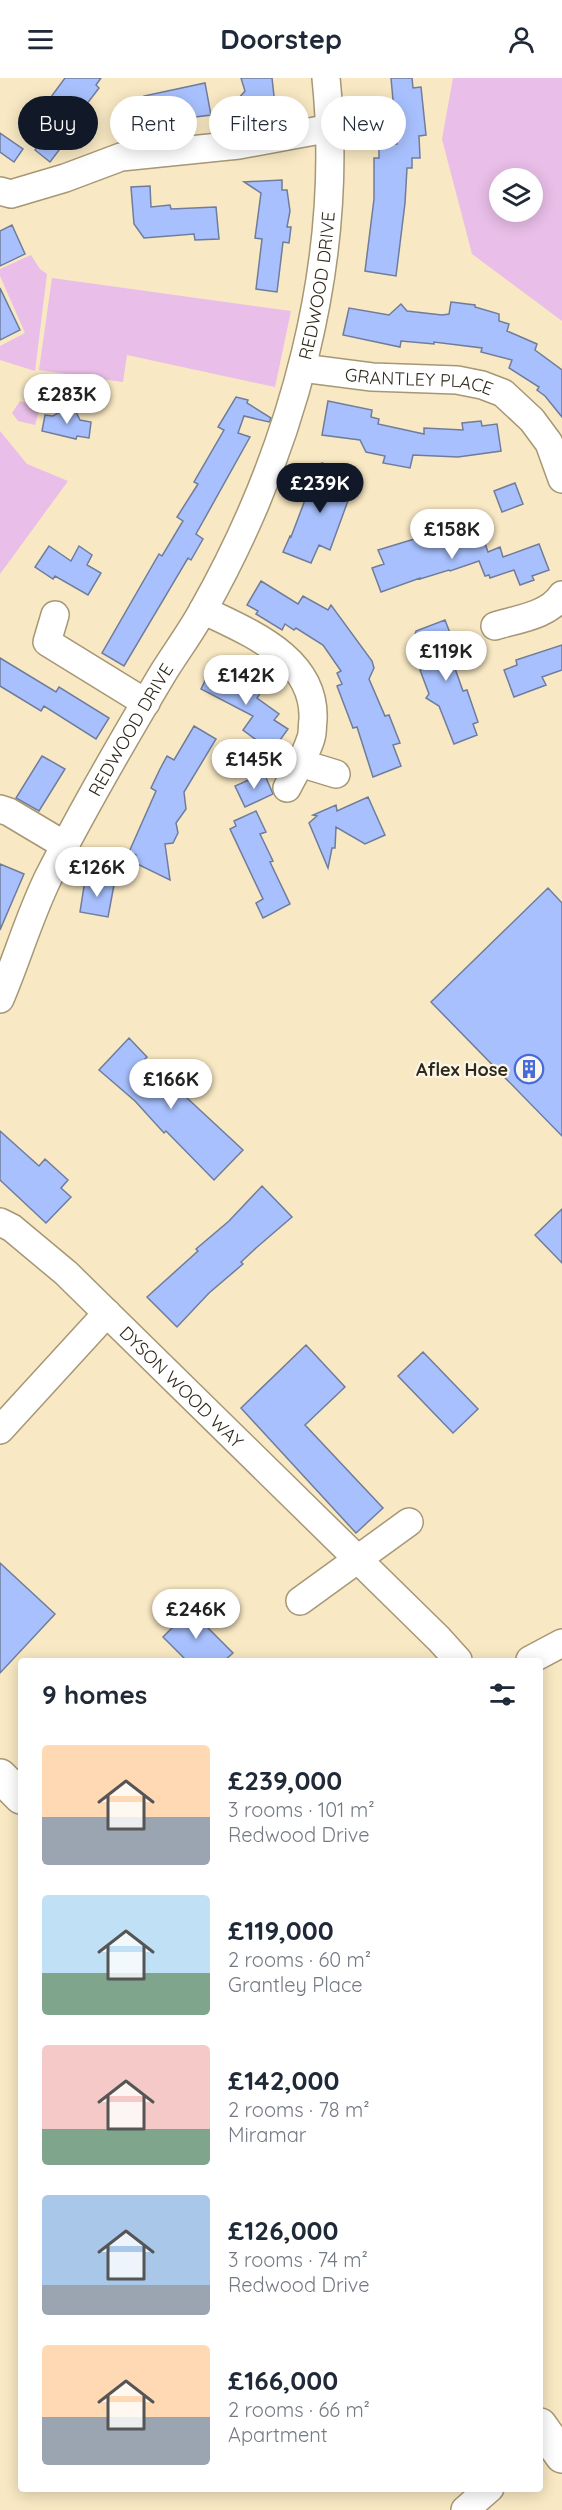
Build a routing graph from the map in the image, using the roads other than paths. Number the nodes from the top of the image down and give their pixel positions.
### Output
1 (326, 78) edge
2 (328, 96) edge
3 (321, 130) edge
4 (330, 150) edge
5 (0, 191) edge
6 (302, 368) junction
7 (555, 441) edge
8 (562, 479) edge
9 (562, 596) edge
10 (203, 610) junction
11 (55, 615) dead end
12 (495, 626) dead end
13 (146, 703) junction
14 (300, 763) junction
15 (336, 774) dead end
16 (287, 788) dead end
17 (0, 809) edge
18 (66, 846) junction
19 (0, 999) edge
20 (0, 1222) edge
21 (107, 1312) junction
22 (0, 1430) edge
23 (409, 1522) dead end
24 (358, 1559) junction
25 (300, 1601) dead end
26 (562, 1643) edge
27 (456, 1658) edge
28 (534, 1658) edge
29 (0, 1776) edge
30 (18, 1794) edge
31 (485, 2492) edge
32 (465, 2510) edge

1 - 2 street, REDWOOD DRIVE
3 - 5 street
4 - 6 street, REDWOOD DRIVE
6 - 7 street, GRANTLEY PLACE
6 - 10 street, REDWOOD DRIVE
7 - 8 street, GRANTLEY PLACE
9 - 12 street
10 - 13 street, REDWOOD DRIVE
10 - 14 street
11 - 13 street
13 - 18 street, REDWOOD DRIVE
14 - 15 street
14 - 16 street
17 - 18 street
18 - 19 street, REDWOOD DRIVE
20 - 21 street, DYSON WOOD WAY
21 - 22 street
21 - 24 street, DYSON WOOD WAY
23 - 24 street
24 - 25 street
24 - 27 street, DYSON WOOD WAY
26 - 28 street
29 - 30 main road
31 - 32 street

